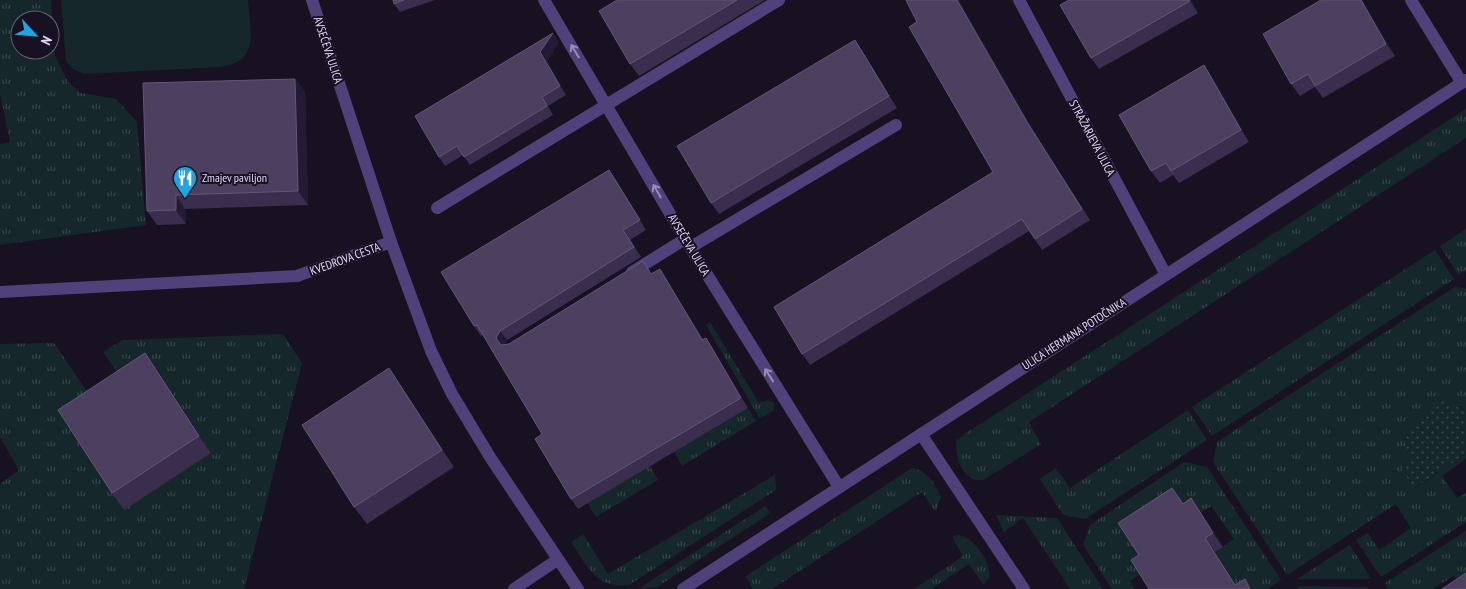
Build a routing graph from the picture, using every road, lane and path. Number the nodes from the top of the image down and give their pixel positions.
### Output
1 (312, 0) edge
2 (544, 0) edge
3 (780, 0) edge
4 (1019, 0) edge
5 (1411, 0) edge
6 (1464, 81) edge
7 (606, 104) junction
8 (896, 125) dead end
9 (438, 208) dead end
10 (390, 242) junction
11 (688, 243) junction
12 (1166, 275) junction
13 (618, 281) edge
14 (0, 292) edge
15 (921, 434) junction
16 (839, 487) junction
17 (557, 560) junction
18 (514, 589) edge
19 (578, 589) edge
20 (683, 589) edge
21 (1024, 589) edge

1 - 10 street, AVSEČEVA ULICA
7 -> 2 street, AVSEČEVA ULICA
3 - 7 street
4 - 12 street, STRAŽARJEVA ULICA
5 - 6 street
6 - 12 street, ULICA HERMANA POTOČNIKA
7 - 9 street
11 -> 7 street, AVSEČEVA ULICA
8 - 11 street
10 - 14 street, KVEDROVA CESTA
10 - 17 street, KVEDROVA CESTA
11 - 13 street
16 -> 11 street, AVSEČEVA ULICA
12 - 15 street, ULICA HERMANA POTOČNIKA
15 - 16 street, ULICA HERMANA POTOČNIKA
15 - 21 street
16 - 20 street, ULICA HERMANA POTOČNIKA
17 - 18 street
17 - 19 street, KVEDROVA CESTA

